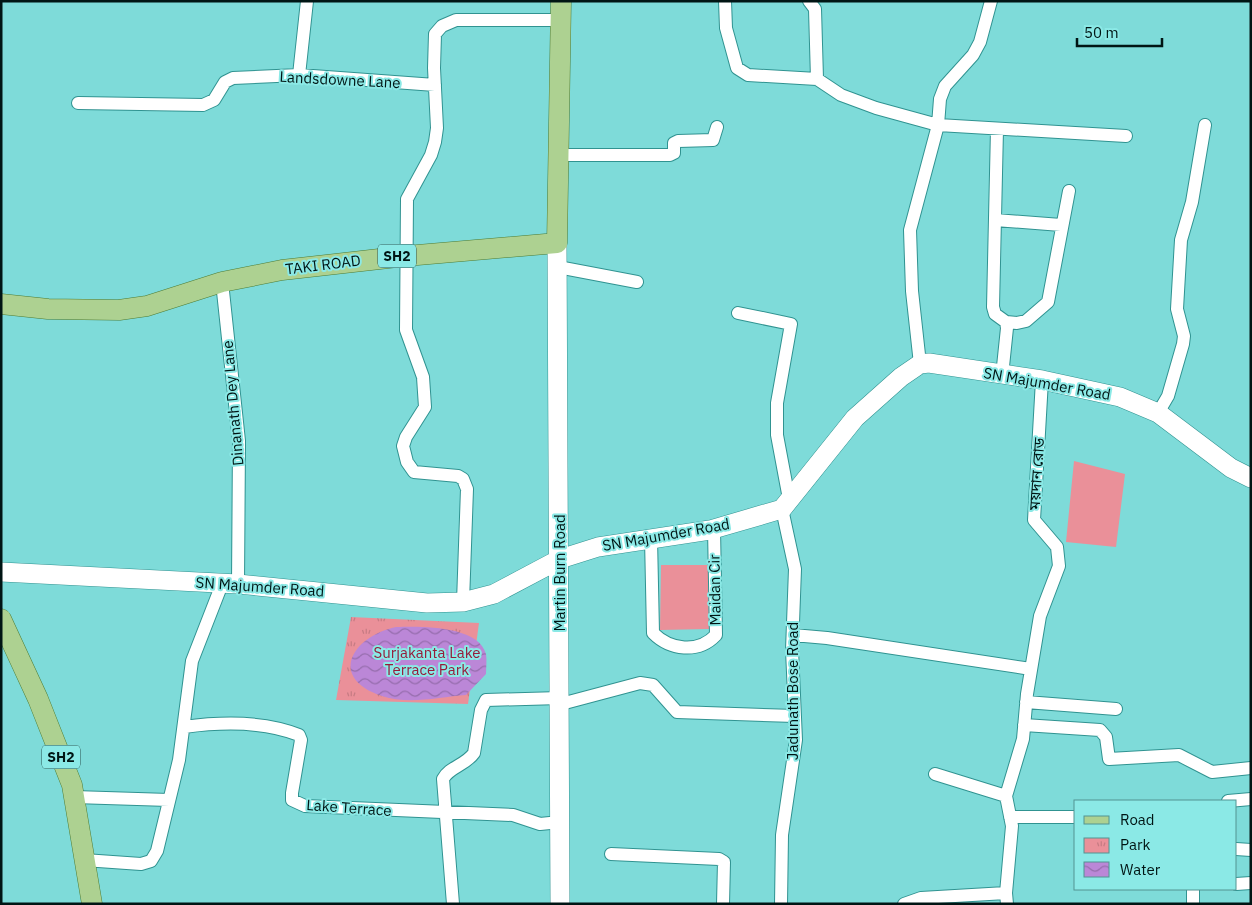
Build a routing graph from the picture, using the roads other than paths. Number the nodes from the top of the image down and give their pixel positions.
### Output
1 (307, 1) edge
2 (725, 1) edge
3 (809, 1) edge
4 (991, 1) edge
5 (561, 11) edge
6 (299, 75) junction
7 (817, 79) junction
8 (435, 85) junction
9 (78, 103) dead end
10 (938, 125) junction
11 (1205, 125) dead end
12 (717, 127) dead end
13 (997, 129) junction
14 (1126, 136) dead end
15 (559, 155) junction
16 (1069, 191) dead end
17 (995, 220) junction
18 (1061, 225) junction
19 (557, 243) junction
20 (406, 256) junction
21 (558, 267) junction
22 (222, 282) junction
23 (637, 282) dead end
24 (1, 304) edge
25 (738, 313) dead end
26 (1006, 322) junction
27 (920, 364) junction
28 (1002, 376) junction
29 (1042, 380) junction
30 (1158, 412) junction
31 (1251, 478) edge
32 (785, 504) junction
33 (714, 529) junction
34 (651, 538) junction
35 (560, 559) junction
36 (1, 572) edge
37 (230, 584) junction
38 (463, 602) junction
39 (1, 619) edge
40 (793, 635) junction
41 (7, 646) edge
42 (1031, 669) junction
43 (560, 701) junction
44 (1026, 702) junction
45 (1116, 709) dead end
46 (795, 716) junction
47 (1024, 725) junction
48 (184, 727) junction
49 (1251, 768) edge
50 (935, 774) dead end
51 (1006, 796) junction
52 (74, 797) junction
53 (1251, 799) edge
54 (169, 800) junction
55 (1237, 800) edge
56 (444, 813) junction
57 (1010, 817) junction
58 (1074, 817) edge
59 (560, 822) junction
60 (1237, 850) edge
61 (1251, 850) edge
62 (611, 854) dead end
63 (84, 860) junction
64 (1251, 883) edge
65 (1237, 884) edge
66 (1193, 890) edge
67 (1006, 898) edge
68 (92, 904) edge
69 (453, 904) edge
70 (560, 904) edge
71 (723, 904) edge
72 (781, 904) edge
73 (904, 904) edge
74 (1193, 904) edge

1 - 6 street
2 - 7 street
3 - 7 street
4 - 10 street
5 - 8 street
5 - 15 main road
6 - 8 street, Landsdowne Lane
6 - 9 street, Landsdowne Lane
7 - 10 street
8 - 20 street
10 - 13 street
10 - 27 street
11 - 30 street
12 - 15 street
13 - 14 street
13 - 17 street
15 - 19 main road
16 - 18 street
17 - 18 street
17 - 26 street
18 - 26 street
19 - 20 main road, TAKI ROAD / SH2
19 - 21 main road, Martin Burn Road
20 - 22 main road, TAKI ROAD / SH2
20 - 38 street
21 - 23 street
21 - 35 main road, Martin Burn Road
22 - 24 main road, TAKI ROAD / SH2
22 - 37 street, Dinanath Dey Lane
25 - 32 street, Jadunath Bose Road
26 - 28 street
27 - 28 main road, SN Majumder Road
27 - 32 main road
28 - 29 main road, SN Majumder Road
29 - 30 main road, SN Majumder Road
29 - 42 street, ময়দান রোড
30 - 31 main road, SN Majumder Road
32 - 33 main road, SN Majumder Road
32 - 40 street, Jadunath Bose Road
33 - 34 main road, SN Majumder Road
33 - 34 street, Maidan Cir
34 - 35 main road, SN Majumder Road
35 - 38 main road, SN Majumder Road
35 - 43 main road, Martin Burn Road
36 - 37 main road, SN Majumder Road
37 - 38 main road, SN Majumder Road
37 - 48 street
39 - 41 main road, SH2
40 - 42 street
40 - 46 street, Jadunath Bose Road
41 - 52 main road, SH2
42 - 44 street, ময়দান রোড
43 - 46 street
43 - 56 street
43 - 59 main road, Martin Burn Road
44 - 45 street
44 - 47 street, ময়দান রোড
46 - 72 street, Jadunath Bose Road
47 - 49 street
47 - 51 street, ময়দান রোড
48 - 54 street
48 - 56 street, Lake Terrace
50 - 51 street
51 - 57 street
52 - 54 street
52 - 63 main road, SH2
53 - 55 street
54 - 63 street
56 - 59 street, Lake Terrace
56 - 69 street
57 - 58 street
57 - 67 street
59 - 70 main road, Martin Burn Road
60 - 61 street
62 - 71 street
63 - 68 main road, SH2
64 - 65 street
66 - 74 street
67 - 73 street

